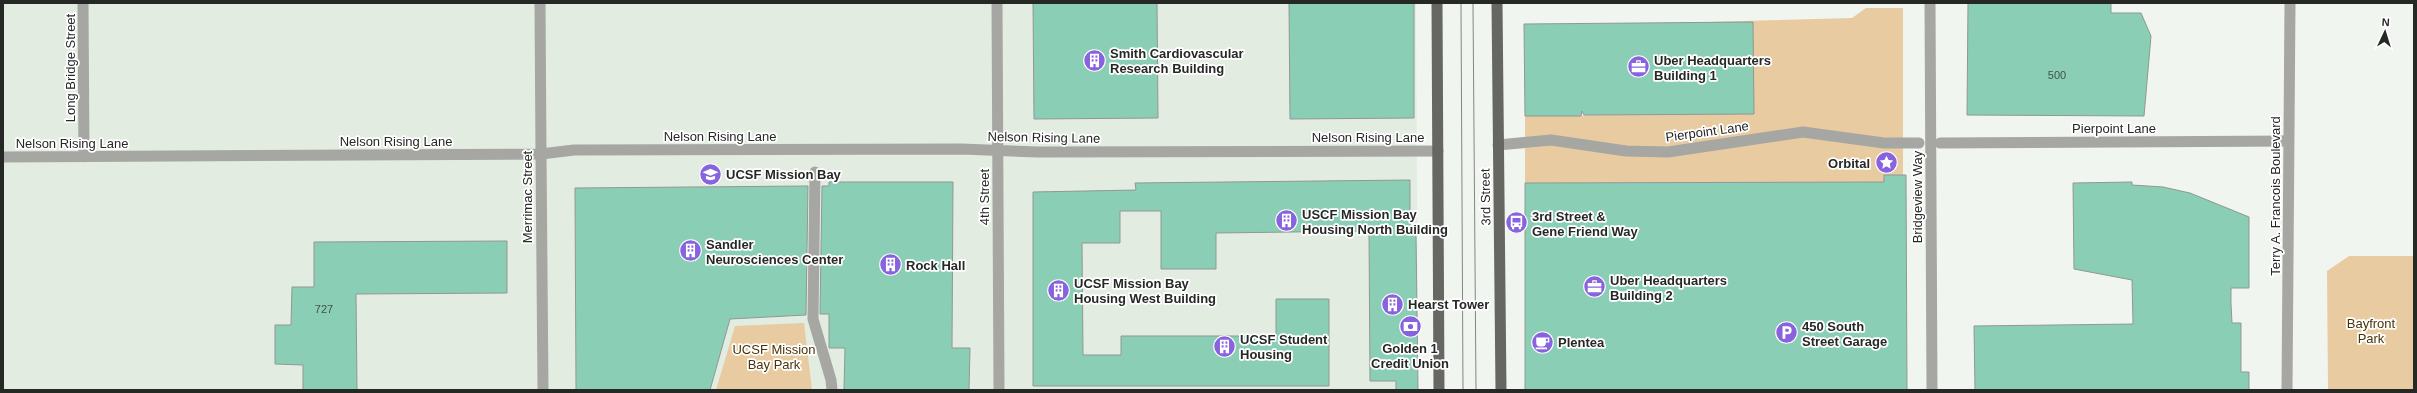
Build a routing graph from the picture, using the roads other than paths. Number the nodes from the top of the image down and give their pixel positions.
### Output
1 (83, 3) edge
2 (540, 3) edge
3 (997, 3) edge
4 (1437, 3) edge
5 (1497, 3) edge
6 (1930, 3) edge
7 (2290, 3) edge
8 (2288, 141) junction
9 (1919, 143) dead end
10 (1940, 143) dead end
11 (1498, 145) junction
12 (997, 151) junction
13 (1438, 151) junction
14 (541, 154) junction
15 (3, 157) edge
16 (84, 157) junction
17 (815, 172) dead end
18 (543, 390) edge
19 (832, 390) edge
20 (999, 390) edge
21 (1439, 390) edge
22 (1501, 390) edge
23 (1932, 390) edge
24 (2286, 390) edge

1 - 16 street, Long Bridge Street
2 - 14 street, Merrimac Street
3 - 12 street, 4th Street
4 - 13 main road
5 - 11 main road, 3rd Street
6 - 23 street, Bridgeview Way
7 - 8 street, Terry A. Francois Boulevard
8 - 10 street, Pierpoint Lane
8 - 24 street, Terry A. Francois Boulevard
9 - 11 street, Pierpoint Lane
11 - 22 main road, 3rd Street
12 - 13 street, Nelson Rising Lane
12 - 14 street, Nelson Rising Lane
12 - 20 street, 4th Street
13 - 21 main road
14 - 16 street, Nelson Rising Lane
14 - 18 street, Merrimac Street
15 - 16 street, Nelson Rising Lane
17 - 19 street

